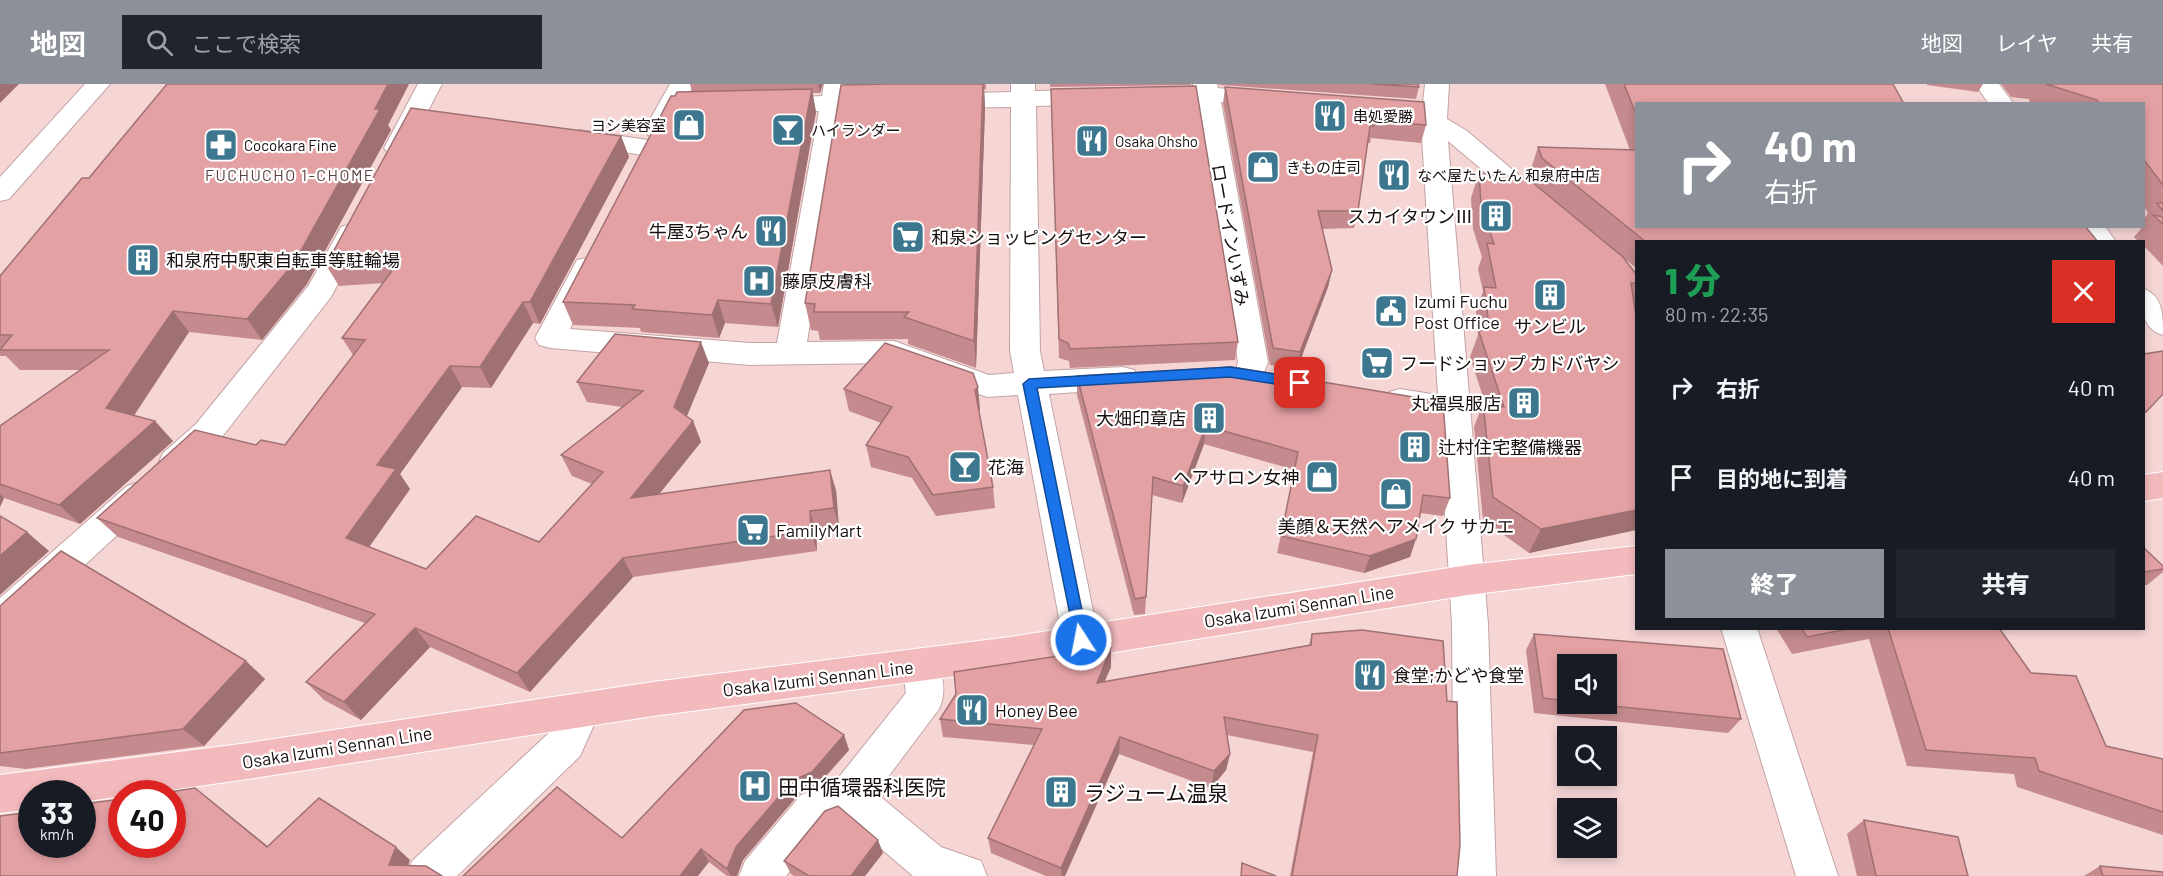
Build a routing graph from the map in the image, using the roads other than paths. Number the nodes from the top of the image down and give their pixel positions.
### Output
1 (98, 84) edge
2 (430, 84) edge
3 (1988, 84) edge
4 (1206, 89) edge
5 (1023, 92) edge
6 (834, 94) edge
7 (682, 98) edge
8 (1286, 100) edge
9 (2001, 102) edge
10 (751, 104) edge
11 (1428, 106) edge
12 (555, 134) edge
13 (382, 176) edge
14 (0, 193) edge
15 (365, 207) edge
16 (1559, 220) edge
17 (599, 243) edge
18 (2145, 300) edge
19 (2163, 325) edge
20 (790, 354) junction
21 (1218, 373) edge
22 (1249, 375) junction
23 (1149, 377) edge
24 (1279, 380) edge
25 (1029, 384) junction
26 (1367, 394) edge
27 (1456, 410) junction
28 (2163, 485) edge
29 (2145, 488) edge
30 (1635, 560) edge
31 (1468, 580) junction
32 (0, 620) edge
33 (1740, 630) edge
34 (1081, 640) junction
35 (921, 665) junction
36 (582, 709) junction
37 (0, 794) edge
38 (849, 796) junction
39 (923, 869) edge
40 (427, 876) edge
41 (760, 876) edge
42 (966, 876) edge
43 (1475, 876) edge
44 (1817, 876) edge

1 - 14 street
2 - 13 street
3 - 9 street
4 - 5 street
4 - 8 street
4 - 22 street, ロードインいずみ
5 - 6 street
5 - 25 street
6 - 10 street
6 - 20 street
7 - 12 street
11 - 16 street
11 - 27 street
15 - 32 street
17 - 20 street
18 - 19 street
20 - 25 street
21 - 22 street
22 - 24 street
23 - 25 street
25 - 34 street
26 - 27 street
27 - 31 street
28 - 29 main road
30 - 31 main road, Osaka Izumi Sennan Line
31 - 34 main road, Osaka Izumi Sennan Line
31 - 43 street
33 - 44 street
34 - 35 main road, Osaka Izumi Sennan Line
35 - 36 main road, Osaka Izumi Sennan Line
35 - 38 street
36 - 37 main road, Osaka Izumi Sennan Line
36 - 40 street
38 - 39 street
38 - 41 street
39 - 42 street

